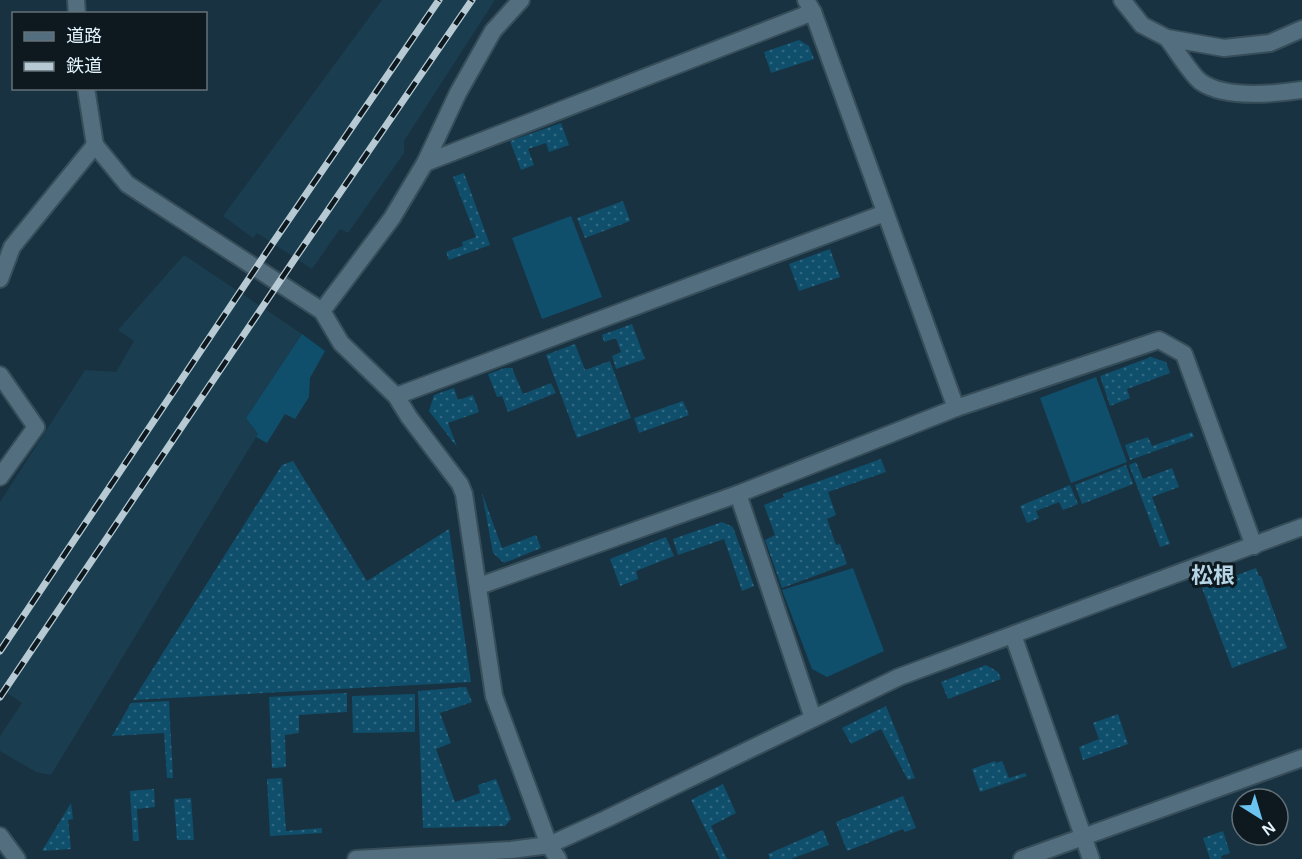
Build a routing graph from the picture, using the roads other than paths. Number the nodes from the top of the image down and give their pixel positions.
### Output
1 (521, 0) edge
2 (1122, 0) edge
3 (809, 6) edge
4 (1302, 29) edge
5 (1167, 38) junction
6 (86, 90) edge
7 (1302, 90) edge
8 (95, 146) junction
9 (424, 163) junction
10 (885, 213) junction
11 (0, 279) edge
12 (322, 311) junction
13 (0, 375) edge
14 (396, 396) junction
15 (956, 408) junction
16 (0, 477) edge
17 (738, 494) junction
18 (1302, 527) edge
19 (1254, 546) junction
20 (479, 586) junction
21 (1013, 635) junction
22 (813, 718) junction
23 (1302, 758) edge
24 (0, 836) edge
25 (1083, 837) junction
26 (553, 852) edge
27 (17, 859) edge
28 (356, 859) edge
29 (1022, 859) edge
30 (1091, 859) edge

1 - 9 street
2 - 5 street
3 - 9 street
3 - 10 street
4 - 5 street
5 - 7 street
6 - 8 street
8 - 11 street
8 - 12 street
9 - 12 street
10 - 14 street
10 - 15 street
12 - 14 street
13 - 16 street
14 - 20 street
15 - 17 street
15 - 19 street
17 - 20 street
17 - 22 street
18 - 19 street
19 - 21 street
20 - 26 street
21 - 22 street
21 - 25 street
22 - 26 street
23 - 25 street
24 - 27 street
25 - 29 street
25 - 30 street
26 - 28 street

